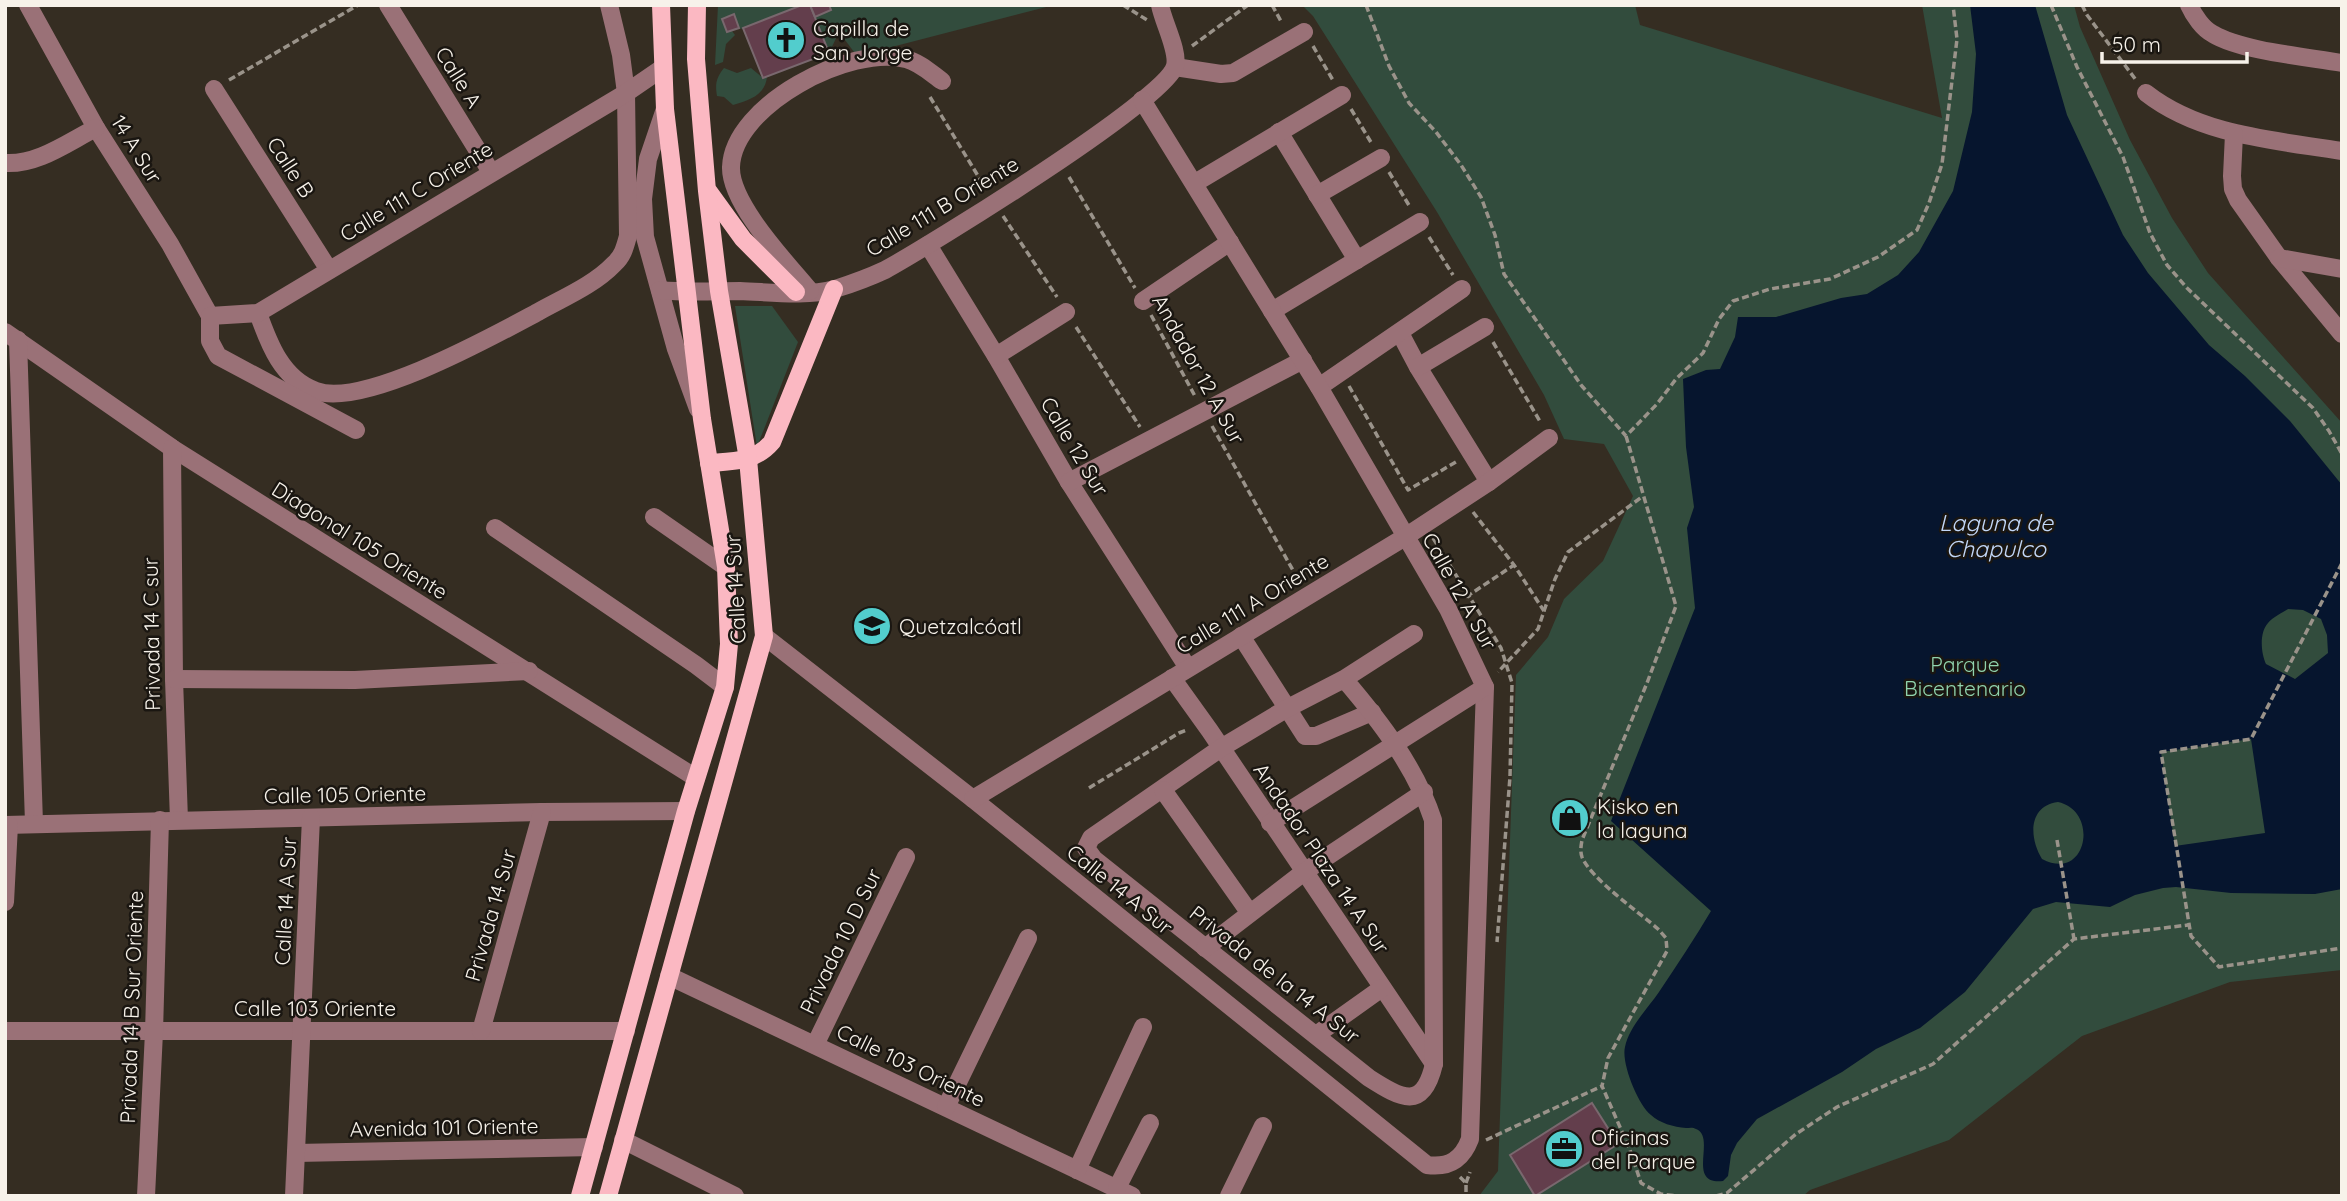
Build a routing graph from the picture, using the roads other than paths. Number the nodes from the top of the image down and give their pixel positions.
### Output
1 (29, 5) edge
2 (388, 5) edge
3 (609, 5) edge
4 (661, 5) edge
5 (697, 5) edge
6 (1160, 5) edge
7 (2189, 5) edge
8 (1304, 32) dead end
9 (1176, 62) junction
10 (2342, 63) edge
11 (662, 69) junction
12 (942, 81) dead end
13 (214, 89) road end
14 (626, 93) junction
15 (2146, 93) road end
16 (1342, 95) dead end
17 (1142, 100) junction
18 (665, 109) junction
19 (96, 128) junction
20 (1279, 132) junction
21 (2234, 134) junction
22 (2342, 151) edge
23 (1381, 158) dead end
24 (5, 163) edge
25 (491, 172) junction
26 (1195, 183) junction
27 (707, 191) junction
28 (1317, 195) junction
29 (1420, 222) dead end
30 (1230, 242) junction
31 (928, 245) junction
32 (2279, 258) junction
33 (1357, 260) junction
34 (2342, 269) edge
35 (329, 270) junction
36 (834, 289) junction
37 (1462, 289) dead end
38 (660, 290) junction
39 (719, 291) junction
40 (803, 292) junction
41 (687, 293) junction
42 (1143, 301) road end
43 (1272, 311) junction
44 (1066, 312) dead end
45 (258, 313) junction
46 (209, 316) junction
47 (1485, 327) dead end
48 (1400, 333) junction
49 (2342, 334) edge
50 (12, 336) edge
51 (996, 356) junction
52 (1303, 360) junction
53 (1418, 367) junction
54 (1319, 387) junction
55 (702, 419) junction
56 (356, 430) dead end
57 (1549, 438) dead end
58 (172, 448) junction
59 (748, 459) junction
60 (709, 463) junction
61 (1069, 482) junction
62 (1489, 482) junction
63 (654, 517) dead end
64 (495, 528) dead end
65 (1405, 537) junction
66 (726, 567) junction
67 (1414, 634) dead end
68 (764, 636) junction
69 (1241, 636) junction
70 (1188, 667) junction
71 (528, 671) junction
72 (1172, 678) junction
73 (1344, 679) junction
74 (174, 680) junction
75 (725, 687) junction
76 (1485, 687) junction
77 (1286, 709) junction
78 (1372, 712) junction
79 (1393, 744) junction
80 (1221, 748) junction
81 (696, 778) junction
82 (1163, 790) junction
83 (1424, 792) junction
84 (973, 799) junction
85 (686, 811) junction
86 (542, 812) junction
87 (312, 818) junction
88 (160, 820) junction
89 (179, 820) junction
90 (34, 823) junction
91 (1270, 823) junction
92 (7, 825) edge
93 (906, 857) dead end
94 (1304, 872) junction
95 (5, 902) edge
96 (1248, 912) junction
97 (1028, 939) dead end
98 (1205, 948) junction
99 (669, 976) junction
100 (1382, 988) junction
101 (1143, 1027) dead end
102 (301, 1030) junction
103 (5, 1031) edge
104 (481, 1031) junction
105 (626, 1031) junction
106 (154, 1032) junction
107 (1316, 1035) junction
108 (815, 1045) junction
109 (1434, 1064) junction
110 (946, 1107) junction
111 (1150, 1123) dead end
112 (1263, 1126) dead end
113 (623, 1140) junction
114 (594, 1147) junction
115 (296, 1153) junction
116 (1449, 1165) joint
117 (1077, 1170) junction
118 (1125, 1192) edge
119 (146, 1196) edge
120 (294, 1196) edge
121 (580, 1196) edge
122 (608, 1196) edge
123 (735, 1196) edge
124 (1229, 1196) edge

1 - 19 street, 14 A Sur
2 - 25 street, Calle A
3 - 14 street
4 - 11 main road, Calle 14 Sur
5 - 27 main road, Calle 14 Sur
6 - 9 street
7 - 10 street
8 - 9 street
9 - 17 street, Calle 111 B Oriente
11 - 14 street, Calle 111 C Oriente
11 - 18 main road, Calle 14 Sur
12 - 40 street
13 - 35 street, Calle B
14 - 25 street, Calle 111 C Oriente
14 - 45 street
15 - 21 street
16 - 20 street
17 - 26 street, Calle 12 A Sur
17 - 31 street, Calle 111 B Oriente
18 - 38 street
18 - 41 main road, Calle 14 Sur
19 - 24 street
19 - 46 street, 14 A Sur
20 - 26 street
20 - 28 street
21 - 22 street
21 - 32 street
23 - 28 street
25 - 35 street, Calle 111 C Oriente
26 - 30 street, Calle 12 A Sur
27 - 39 main road, Calle 14 Sur
27 - 40 main road
28 - 33 street
29 - 33 street
30 - 42 street
30 - 43 street, Calle 12 A Sur
31 - 36 street, Calle 111 B Oriente
31 - 51 street, Calle 12 Sur
32 - 34 street
32 - 49 street
33 - 43 street
35 - 45 street, Calle 111 C Oriente
36 - 40 street, Calle 111 B Oriente
36 - 59 main road
37 - 48 street
38 - 41 street, Calle 111 B Oriente
38 - 55 street
39 - 40 street, Calle 111 B Oriente
39 - 41 street, Calle 111 B Oriente
39 - 59 main road, Calle 14 Sur
41 - 55 main road, Calle 14 Sur
43 - 52 street, Calle 12 A Sur
44 - 51 street
45 - 46 street, Calle 111 C Oriente
46 - 56 street
47 - 53 street
48 - 53 street
48 - 54 street
50 - 58 street, Diagonal 105 Oriente
50 - 90 street
51 - 61 street, Calle 12 Sur
52 - 54 street, Calle 12 A Sur
52 - 61 street
53 - 62 street
54 - 65 street, Calle 12 A Sur
55 - 60 main road, Calle 14 Sur
57 - 62 street, Calle 111 A Oriente
58 - 71 street, Diagonal 105 Oriente
58 - 74 street, Privada 14 C sur
59 - 60 main road
59 - 68 main road, Calle 14 Sur
60 - 66 main road, Calle 14 Sur
61 - 70 street, Calle 12 Sur
62 - 65 street, Calle 111 A Oriente
63 - 66 street
64 - 75 street
65 - 69 street, Calle 111 A Oriente
65 - 76 street, Calle 12 A Sur
66 - 75 main road, Calle 14 Sur
67 - 73 street
68 - 84 street, Calle 14 A Sur
68 - 99 main road, Calle 14 Sur
69 - 70 street, Calle 111 A Oriente
69 - 77 street
70 - 72 street, Calle 111 A Oriente
71 - 74 street
71 - 81 street, Diagonal 105 Oriente
72 - 80 street, Andador Plaza 14 A Sur
72 - 84 street, Calle 111 A Oriente
73 - 77 street
73 - 78 street
74 - 89 street, Privada 14 C sur
75 - 81 main road, Calle 14 Sur
76 - 79 street
76 - 116 street, Calle 12 A Sur
77 - 78 street
77 - 80 street
78 - 79 street
79 - 83 street
79 - 91 street
80 - 82 street
80 - 91 street, Andador Plaza 14 A Sur
81 - 85 main road, Calle 14 Sur
82 - 96 street
82 - 98 street, Privada de la 14 A Sur
83 - 94 street
83 - 109 street
84 - 116 street, Calle 14 A Sur
85 - 86 street, Calle 105 Oriente
85 - 105 main road, Calle 14 Sur
86 - 87 street, Calle 105 Oriente
86 - 104 street, Privada 14 Sur
87 - 89 street, Calle 105 Oriente
87 - 102 street, Calle 14 A Sur
88 - 89 street, Calle 105 Oriente
88 - 90 street, Calle 105 Oriente
88 - 106 street, Privada 14 B Sur Oriente
90 - 92 street, Calle 105 Oriente
91 - 94 street, Andador Plaza 14 A Sur
92 - 95 street
93 - 108 street, Privada 10 D Sur
94 - 96 street
94 - 100 street, Andador Plaza 14 A Sur
96 - 98 street
97 - 110 street
98 - 107 street, Privada de la 14 A Sur
99 - 108 street, Calle 103 Oriente
99 - 113 main road, Calle 14 Sur
100 - 107 street
100 - 109 street, Andador Plaza 14 A Sur
101 - 117 street
102 - 104 street, Calle 103 Oriente
102 - 106 street, Calle 103 Oriente
102 - 115 street, Calle 14 A Sur
103 - 106 street, Calle 103 Oriente
104 - 105 street, Calle 103 Oriente
105 - 114 main road, Calle 14 Sur
106 - 119 street, Privada 14 B Sur Oriente
107 - 109 street, Privada de la 14 A Sur
108 - 110 street, Calle 103 Oriente
110 - 117 street, Calle 103 Oriente
111 - 118 street
112 - 124 street
113 - 122 main road, Calle 14 Sur
113 - 123 street
114 - 115 street, Avenida 101 Oriente
114 - 121 main road, Calle 14 Sur
115 - 120 street, Calle 14 A Sur
117 - 118 street, Calle 103 Oriente

